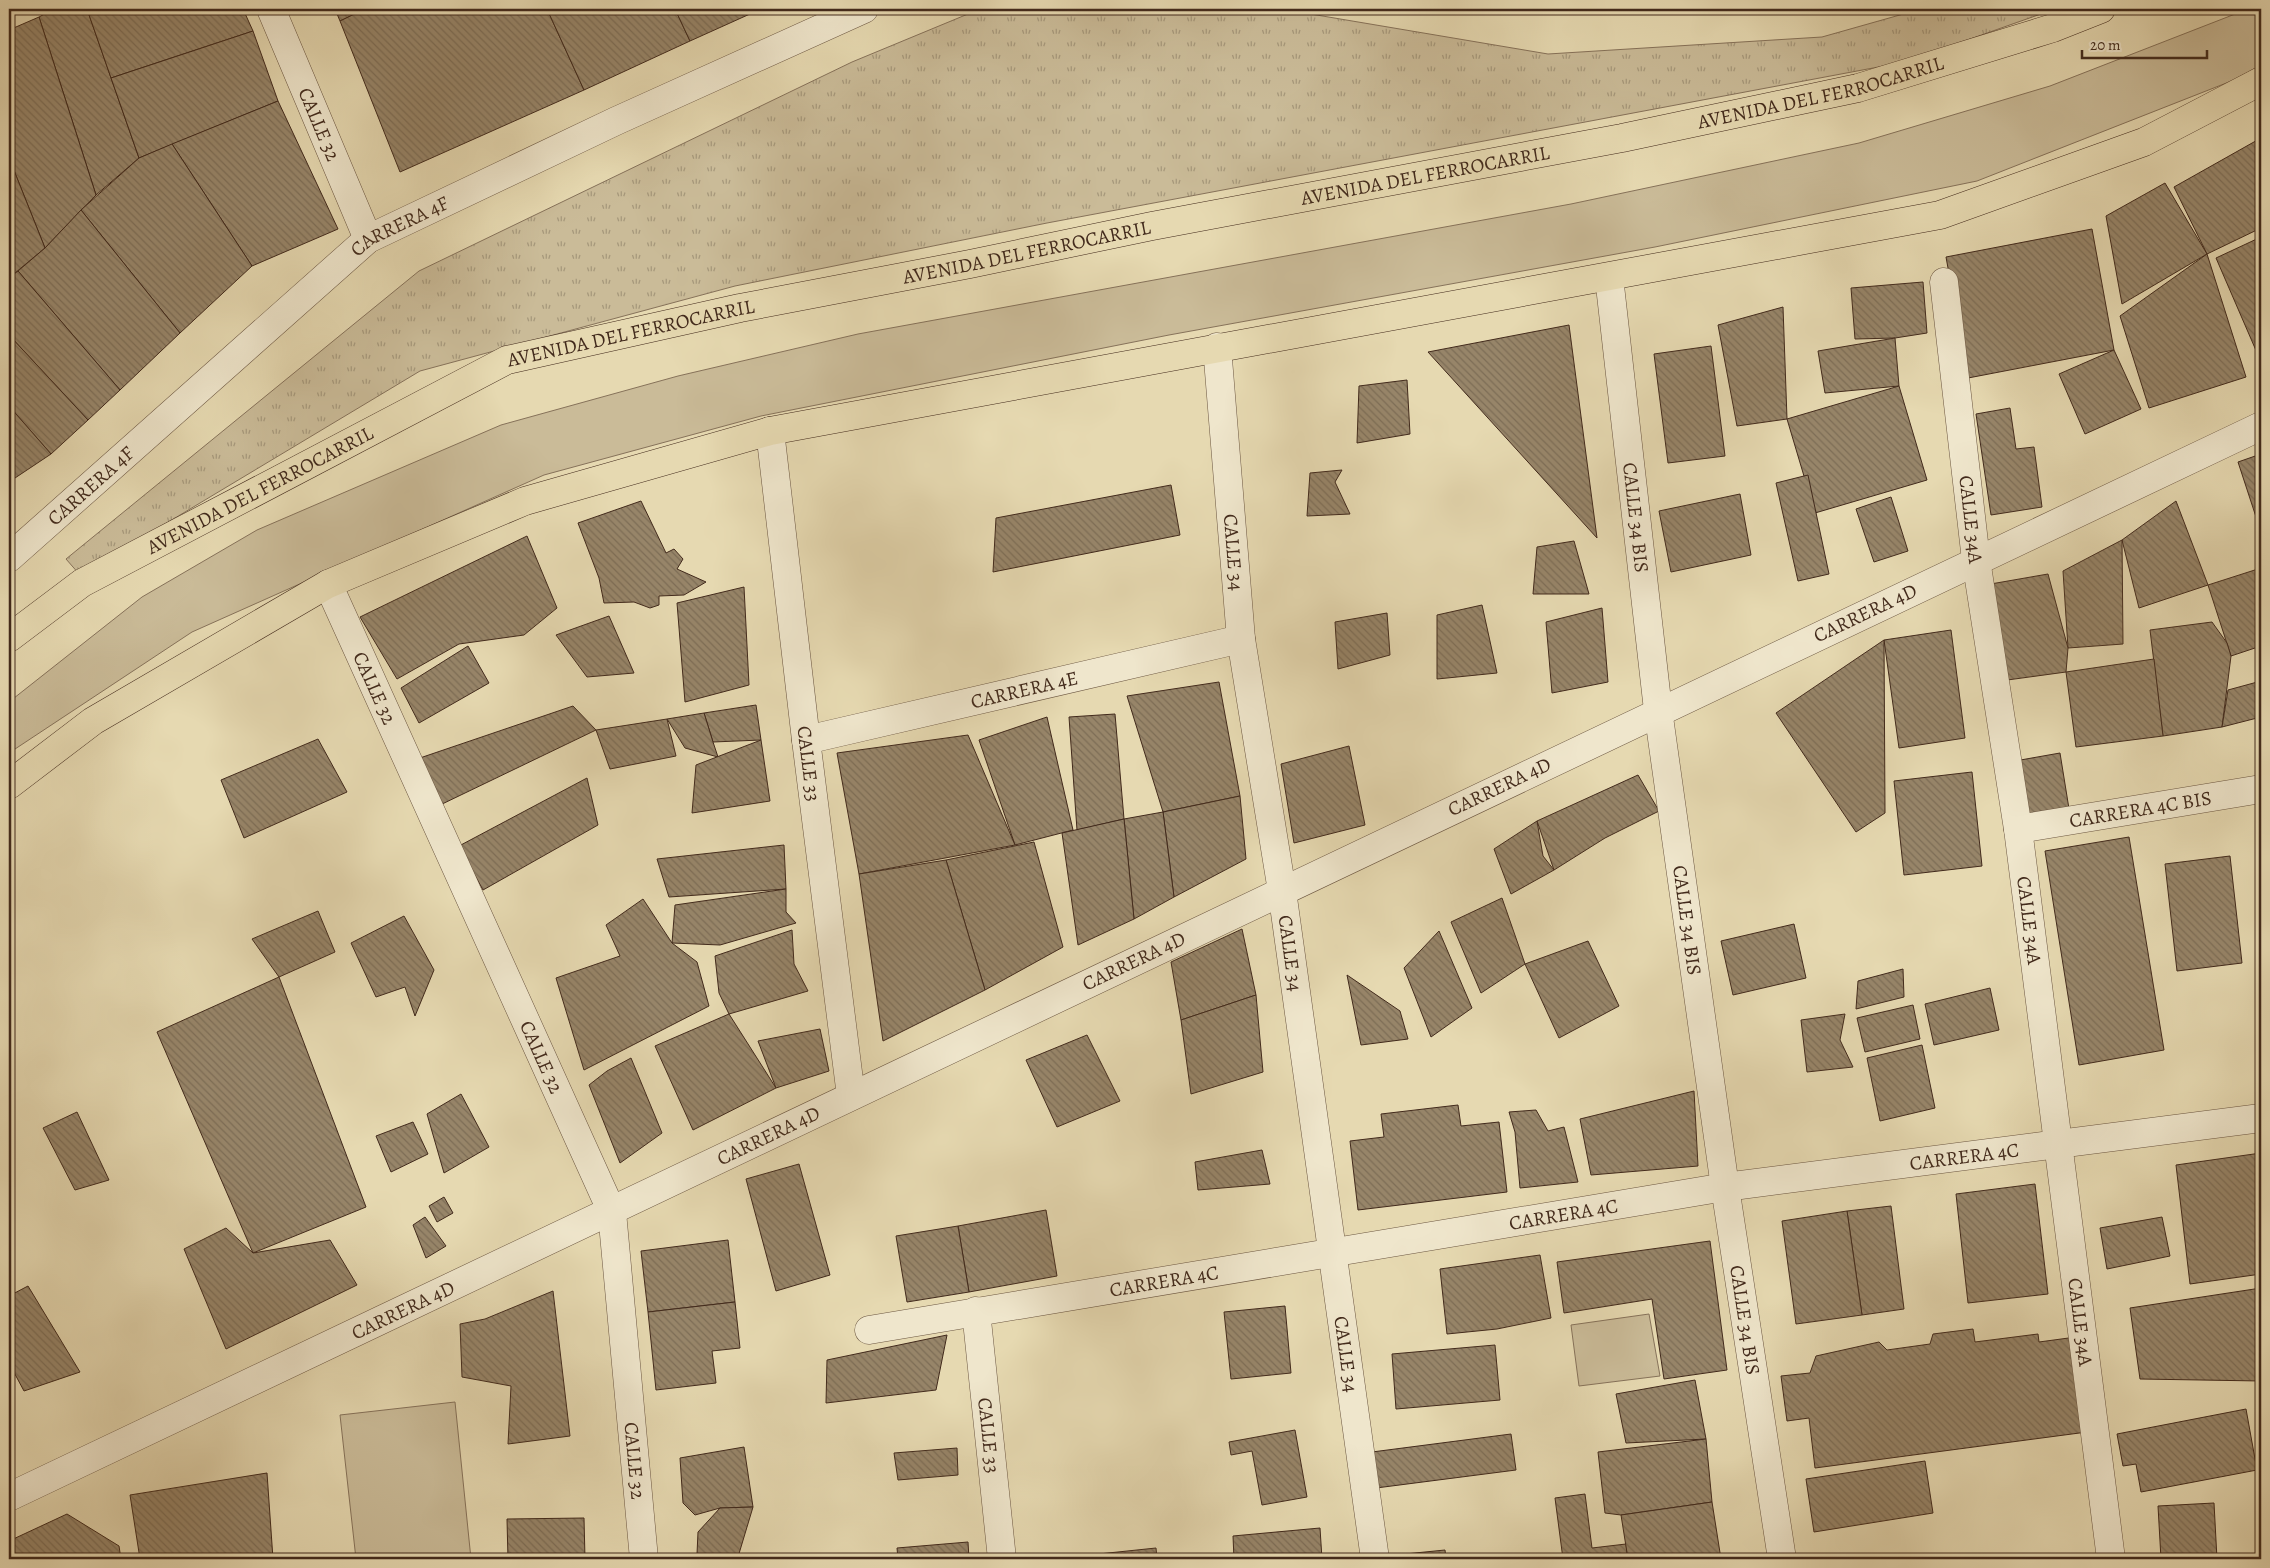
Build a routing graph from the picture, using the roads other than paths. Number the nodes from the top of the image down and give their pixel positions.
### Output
1 (270, 9) edge
2 (864, 9) edge
3 (2101, 9) edge
4 (2261, 81) edge
5 (368, 239) junction
6 (1609, 277) junction
7 (1944, 282) dead end
8 (1217, 347) junction
9 (2261, 426) edge
10 (770, 431) junction
11 (9, 558) edge
12 (1976, 560) junction
13 (328, 584) junction
14 (9, 638) edge
15 (1242, 638) junction
16 (1658, 710) junction
17 (806, 740) junction
18 (9, 785) edge
19 (2261, 789) edge
20 (2018, 829) junction
21 (1282, 891) junction
22 (851, 1096) junction
23 (2261, 1118) edge
24 (2058, 1144) junction
25 (1725, 1187) junction
26 (612, 1212) junction
27 (1333, 1252) junction
28 (976, 1311) junction
29 (868, 1330) dead end
30 (9, 1497) edge
31 (644, 1559) edge
32 (1002, 1559) edge
33 (1375, 1559) edge
34 (1782, 1559) edge
35 (2111, 1559) edge

1 - 5 street, CALLE 32
2 - 5 street, CARRERA 4F
3 - 14 main road, AVENIDA DEL FERROCARRIL
4 - 6 main road
5 - 11 street, CARRERA 4F
6 - 8 main road
6 - 16 street, CALLE 34 BIS
7 - 12 street, CALLE 34A
8 - 10 main road
8 - 15 street, CALLE 34
9 - 12 street, CARRERA 4D
10 - 13 main road
10 - 17 street, CALLE 33
12 - 16 street, CARRERA 4D
12 - 20 street, CALLE 34A
13 - 18 main road
13 - 26 street, CALLE 32
15 - 17 street, CARRERA 4E
15 - 21 street, CALLE 34
16 - 21 street, CARRERA 4D
16 - 25 street, CALLE 34 BIS
17 - 22 street, CALLE 33
19 - 20 street, CARRERA 4C BIS
20 - 24 street, CALLE 34A
21 - 22 street, CARRERA 4D
21 - 27 street, CALLE 34
22 - 26 street, CARRERA 4D
23 - 24 street, CARRERA 4C
24 - 25 street, CARRERA 4C
24 - 35 street, CALLE 34A
25 - 27 street, CARRERA 4C
25 - 34 street, CALLE 34 BIS
26 - 30 street, CARRERA 4D
26 - 31 street, CALLE 32
27 - 28 street, CARRERA 4C
27 - 33 street, CALLE 34
28 - 29 street, CARRERA 4C
28 - 32 street, CALLE 33

